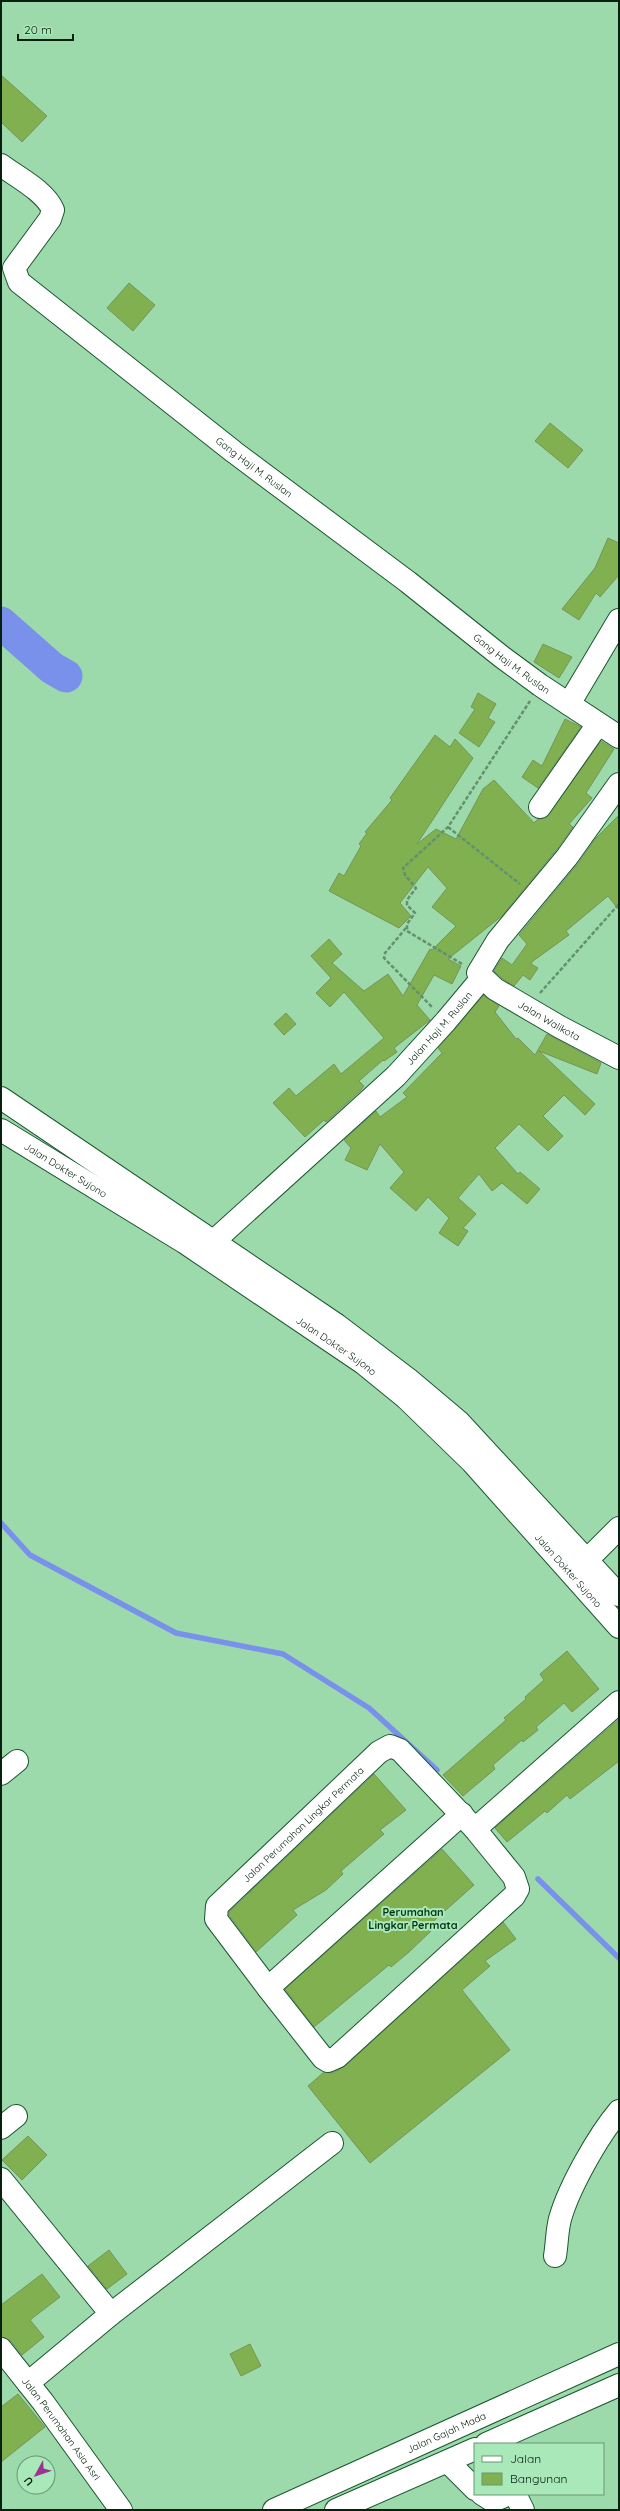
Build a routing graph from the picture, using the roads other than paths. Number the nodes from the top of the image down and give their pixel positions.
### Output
1 (1, 165) edge
2 (619, 620) edge
3 (569, 704) junction
4 (598, 724) junction
5 (619, 737) edge
6 (619, 784) edge
7 (540, 807) dead end
8 (480, 976) junction
9 (619, 1058) edge
10 (1, 1098) edge
11 (1, 1130) edge
12 (214, 1241) junction
13 (453, 1428) junction
14 (619, 1528) edge
15 (588, 1559) junction
16 (618, 1593) edge
17 (619, 1627) edge
18 (619, 1702) edge
19 (469, 1822) junction
20 (268, 1988) junction
21 (619, 2111) edge
22 (332, 2143) dead end
23 (1, 2179) edge
24 (556, 2256) dead end
25 (111, 2314) junction
26 (1, 2349) edge
27 (619, 2354) edge
28 (28, 2383) junction
29 (619, 2385) edge
30 (464, 2423) junction
31 (517, 2437) edge
32 (490, 2443) edge
33 (474, 2446) edge
34 (474, 2449) edge
35 (448, 2462) junction
36 (474, 2488) edge
37 (516, 2495) edge
38 (368, 2503) edge
39 (121, 2510) edge
40 (274, 2510) edge
41 (336, 2510) edge
42 (523, 2510) edge

1 - 3 main road, Gang Haji M. Ruslan
2 - 3 main road
3 - 4 main road, Gang Haji M. Ruslan
4 - 5 main road, Gang Haji M. Ruslan
4 - 7 main road
6 - 8 main road, Jalan Haji M. Ruslan
8 - 9 main road, Jalan Walikota
8 - 12 main road, Jalan Haji M. Ruslan
10 - 12 main road
11 - 13 main road, Jalan Dokter Sujono
12 - 13 main road
13 - 15 main road
13 - 17 main road, Jalan Dokter Sujono
14 - 15 main road
15 - 16 main road
18 - 19 main road
19 - 20 main road
19 - 20 main road, Jalan Perumahan Lingkar Permata
19 - 20 main road, Jalan Perumahan Lingkar Permata
21 - 24 main road
22 - 25 main road
23 - 25 main road
25 - 28 main road
26 - 28 main road, Jalan Perumahan Asia Asri
27 - 30 main road, Jalan Gajah Mada
28 - 39 main road, Jalan Perumahan Asia Asri
29 - 31 main road
30 - 33 main road
30 - 40 main road, Jalan Gajah Mada
31 - 32 main road
34 - 35 main road
35 - 36 main road
35 - 38 main road
37 - 42 main road
38 - 41 main road

